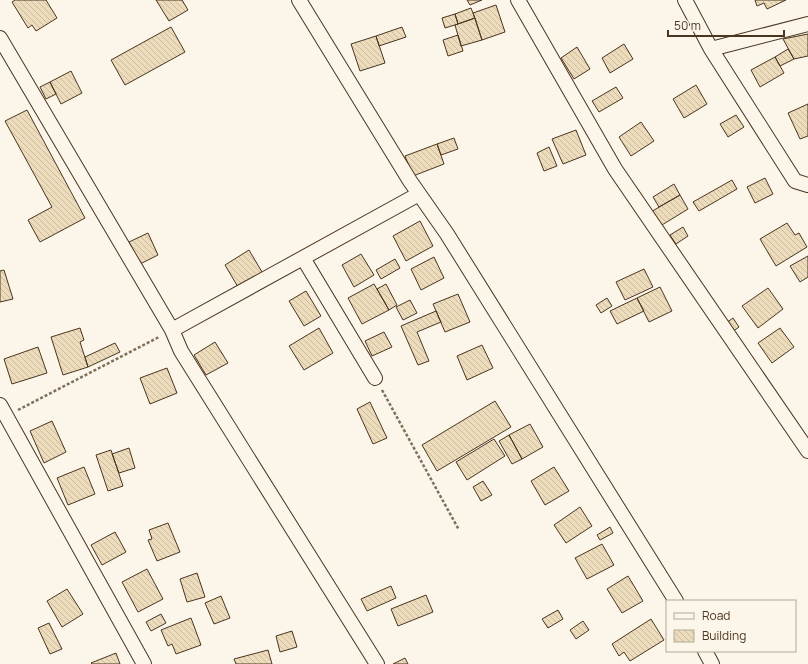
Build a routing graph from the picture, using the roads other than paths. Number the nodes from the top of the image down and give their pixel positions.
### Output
1 (299, 0) edge
2 (518, 0) edge
3 (685, 0) edge
4 (808, 24) edge
5 (0, 38) edge
6 (711, 49) junction
7 (808, 185) edge
8 (419, 194) junction
9 (303, 258) junction
10 (172, 330) junction
11 (375, 378) road end
12 (3, 410) edge
13 (808, 451) edge
14 (675, 600) edge
15 (706, 652) edge
16 (144, 664) edge
17 (377, 664) edge
18 (712, 664) edge

1 - 8 street
2 - 13 street
3 - 6 street
4 - 6 street
5 - 10 street
6 - 7 street
8 - 9 street
8 - 14 street
9 - 10 street
9 - 11 street
10 - 17 street
12 - 16 street
15 - 18 street

